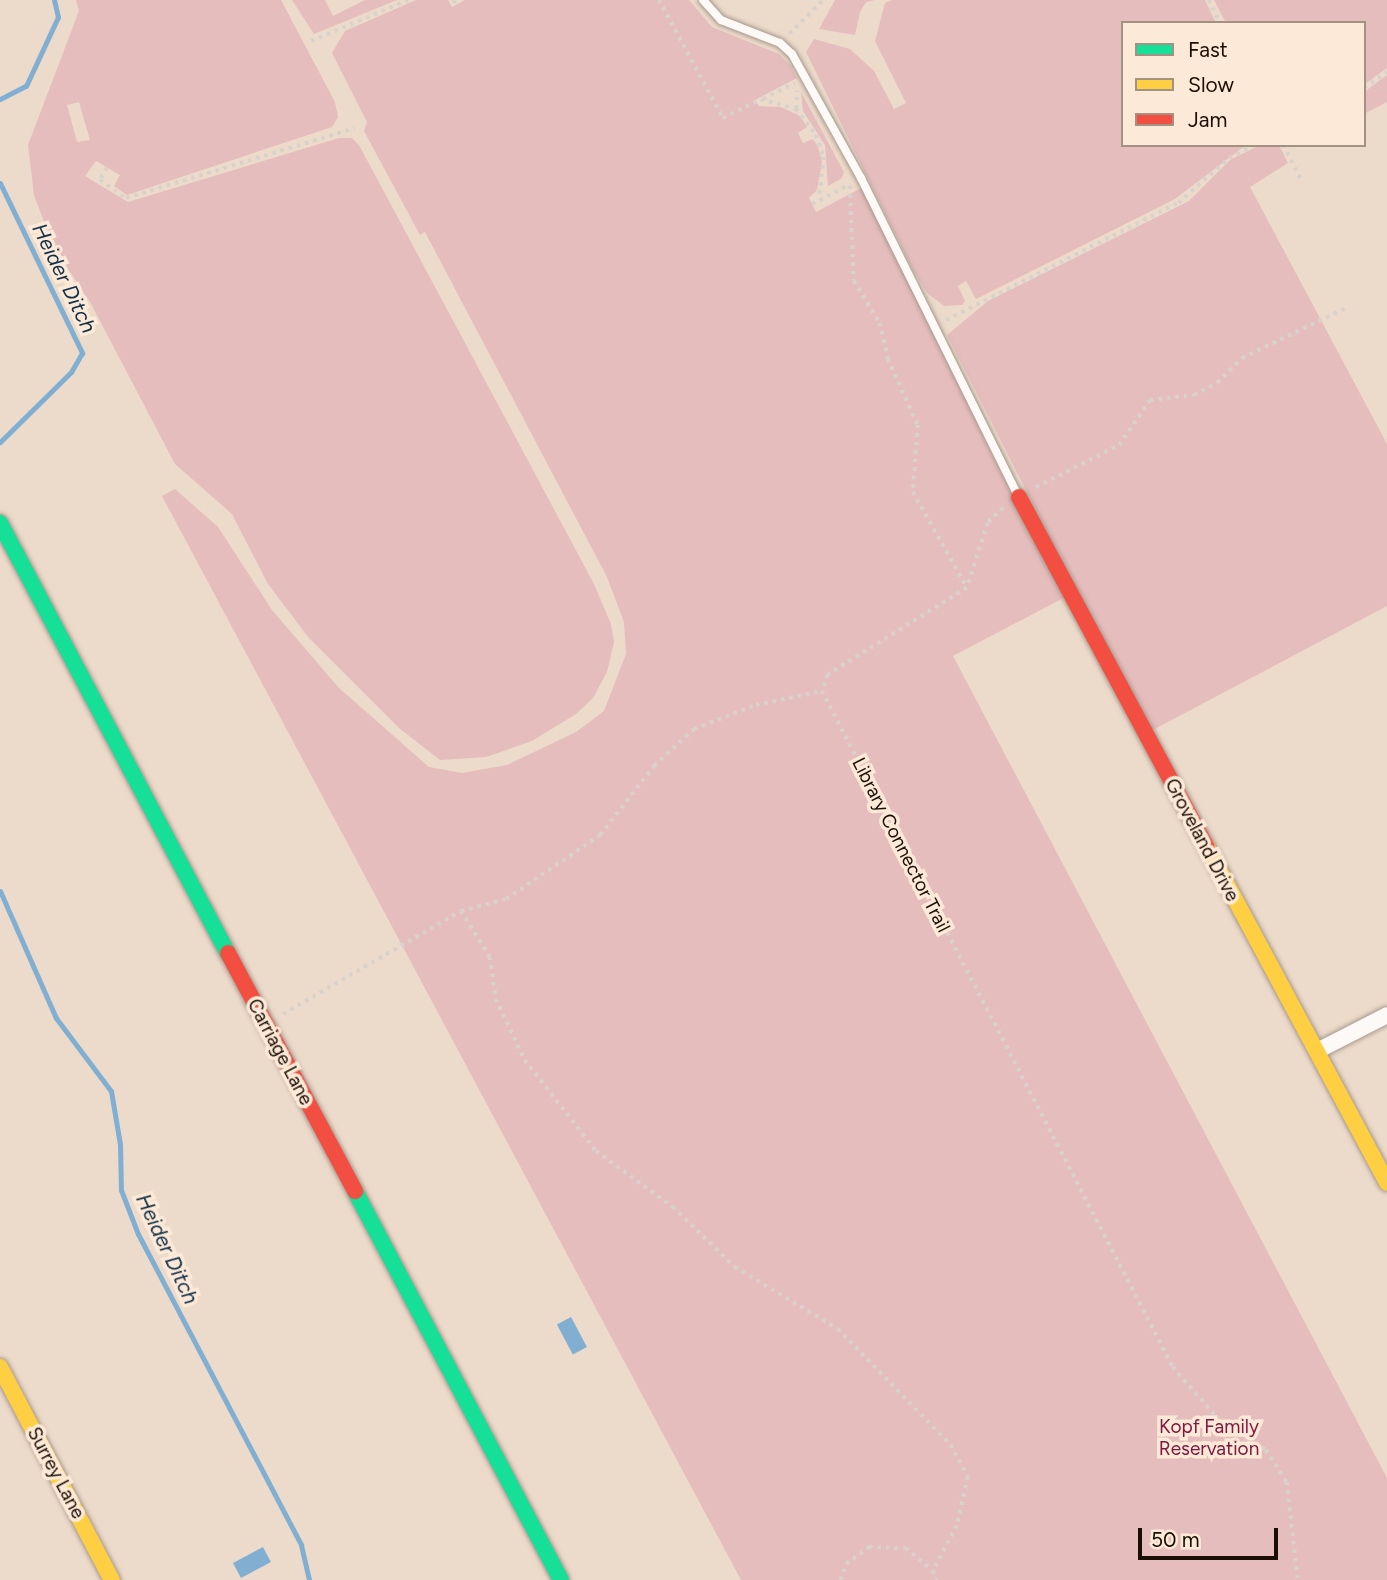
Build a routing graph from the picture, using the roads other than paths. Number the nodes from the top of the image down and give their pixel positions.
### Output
1 (703, 0) edge
2 (1019, 497) joint
3 (0, 523) edge
4 (1387, 1015) edge
5 (1319, 1050) junction
6 (1387, 1182) edge
7 (0, 1367) edge
8 (112, 1580) edge
9 (561, 1580) edge

1 - 2 lane
2 - 5 street, Groveland Drive
3 - 9 street, Carriage Lane
4 - 5 street
5 - 6 street, Groveland Drive
7 - 8 street, Surrey Lane

